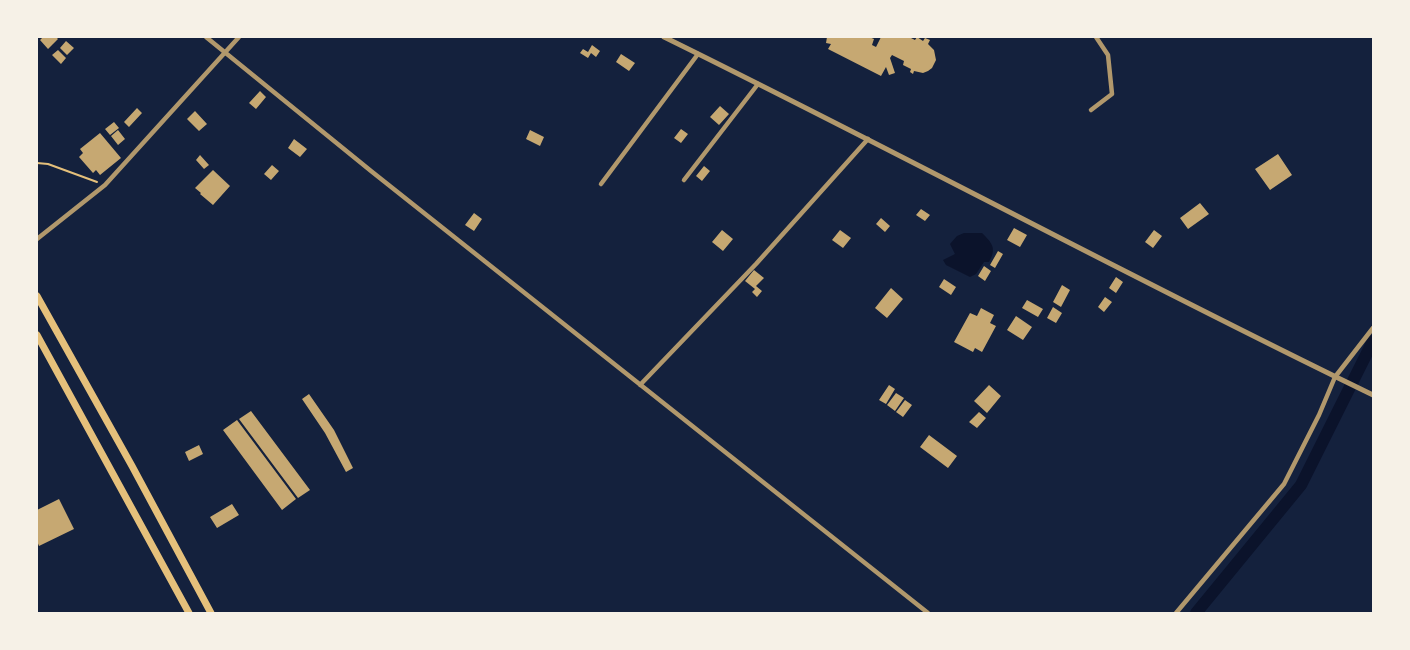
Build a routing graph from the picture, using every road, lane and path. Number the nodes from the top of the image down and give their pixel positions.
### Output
1 (206, 37) edge
2 (239, 37) edge
3 (664, 37) edge
4 (1096, 37) edge
5 (224, 52) junction
6 (698, 54) junction
7 (758, 84) junction
8 (1091, 110) dead end
9 (868, 139) junction
10 (37, 163) edge
11 (684, 180) dead end
12 (601, 184) dead end
13 (105, 185) junction
14 (37, 239) edge
15 (37, 296) edge
16 (1373, 328) edge
17 (37, 335) edge
18 (1335, 377) junction
19 (640, 385) junction
20 (1373, 395) edge
21 (189, 613) edge
22 (211, 613) edge
23 (928, 613) edge
24 (1176, 613) edge

1 - 5 street
2 - 5 street
3 - 6 street
4 - 8 street
5 - 13 street
5 - 19 street
6 - 7 street
6 - 12 street
7 - 9 street
7 - 11 street
9 - 18 street
9 - 19 street
10 - 13 path
13 - 14 street
15 - 22 highway
16 - 18 street
17 - 21 highway
18 - 20 street
18 - 24 street
19 - 23 street

